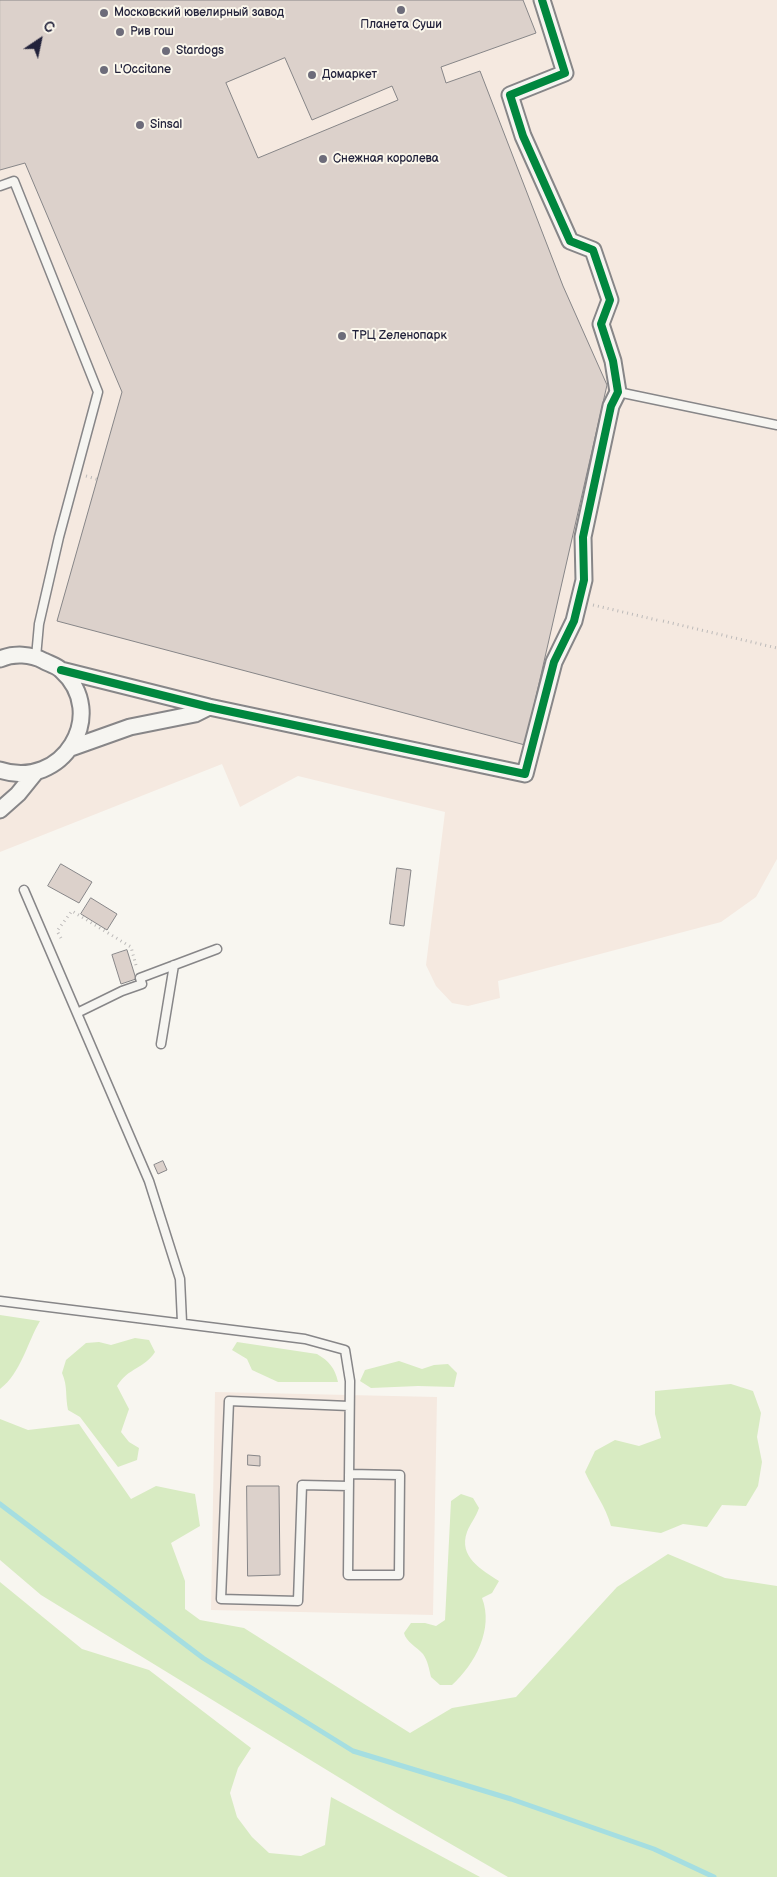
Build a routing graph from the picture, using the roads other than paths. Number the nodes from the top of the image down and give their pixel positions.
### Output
1 (542, 0) edge
2 (0, 186) edge
3 (618, 392) junction
4 (777, 425) edge
5 (36, 657) junction
6 (2, 658) edge
7 (61, 670) junction
8 (209, 707) junction
9 (71, 748) junction
10 (0, 770) edge
11 (35, 773) junction
12 (0, 810) edge
13 (24, 890) dead end
14 (217, 949) dead end
15 (174, 966) junction
16 (76, 1013) junction
17 (161, 1044) dead end
18 (0, 1301) edge
19 (182, 1322) junction
20 (350, 1406) junction
21 (349, 1474) junction
22 (349, 1486) junction

1 - 3 street
2 - 5 lane
3 - 4 lane
3 - 8 street
5 - 6 street
5 - 7 street
7 - 8 street
7 - 9 street
8 - 9 street
9 - 11 street
10 - 11 street
11 - 12 street
13 - 16 lane
14 - 15 lane
15 - 16 lane
15 - 17 lane
16 - 19 lane
18 - 19 lane
19 - 20 lane
20 - 21 lane
20 - 22 lane
21 - 22 lane
21 - 22 lane

